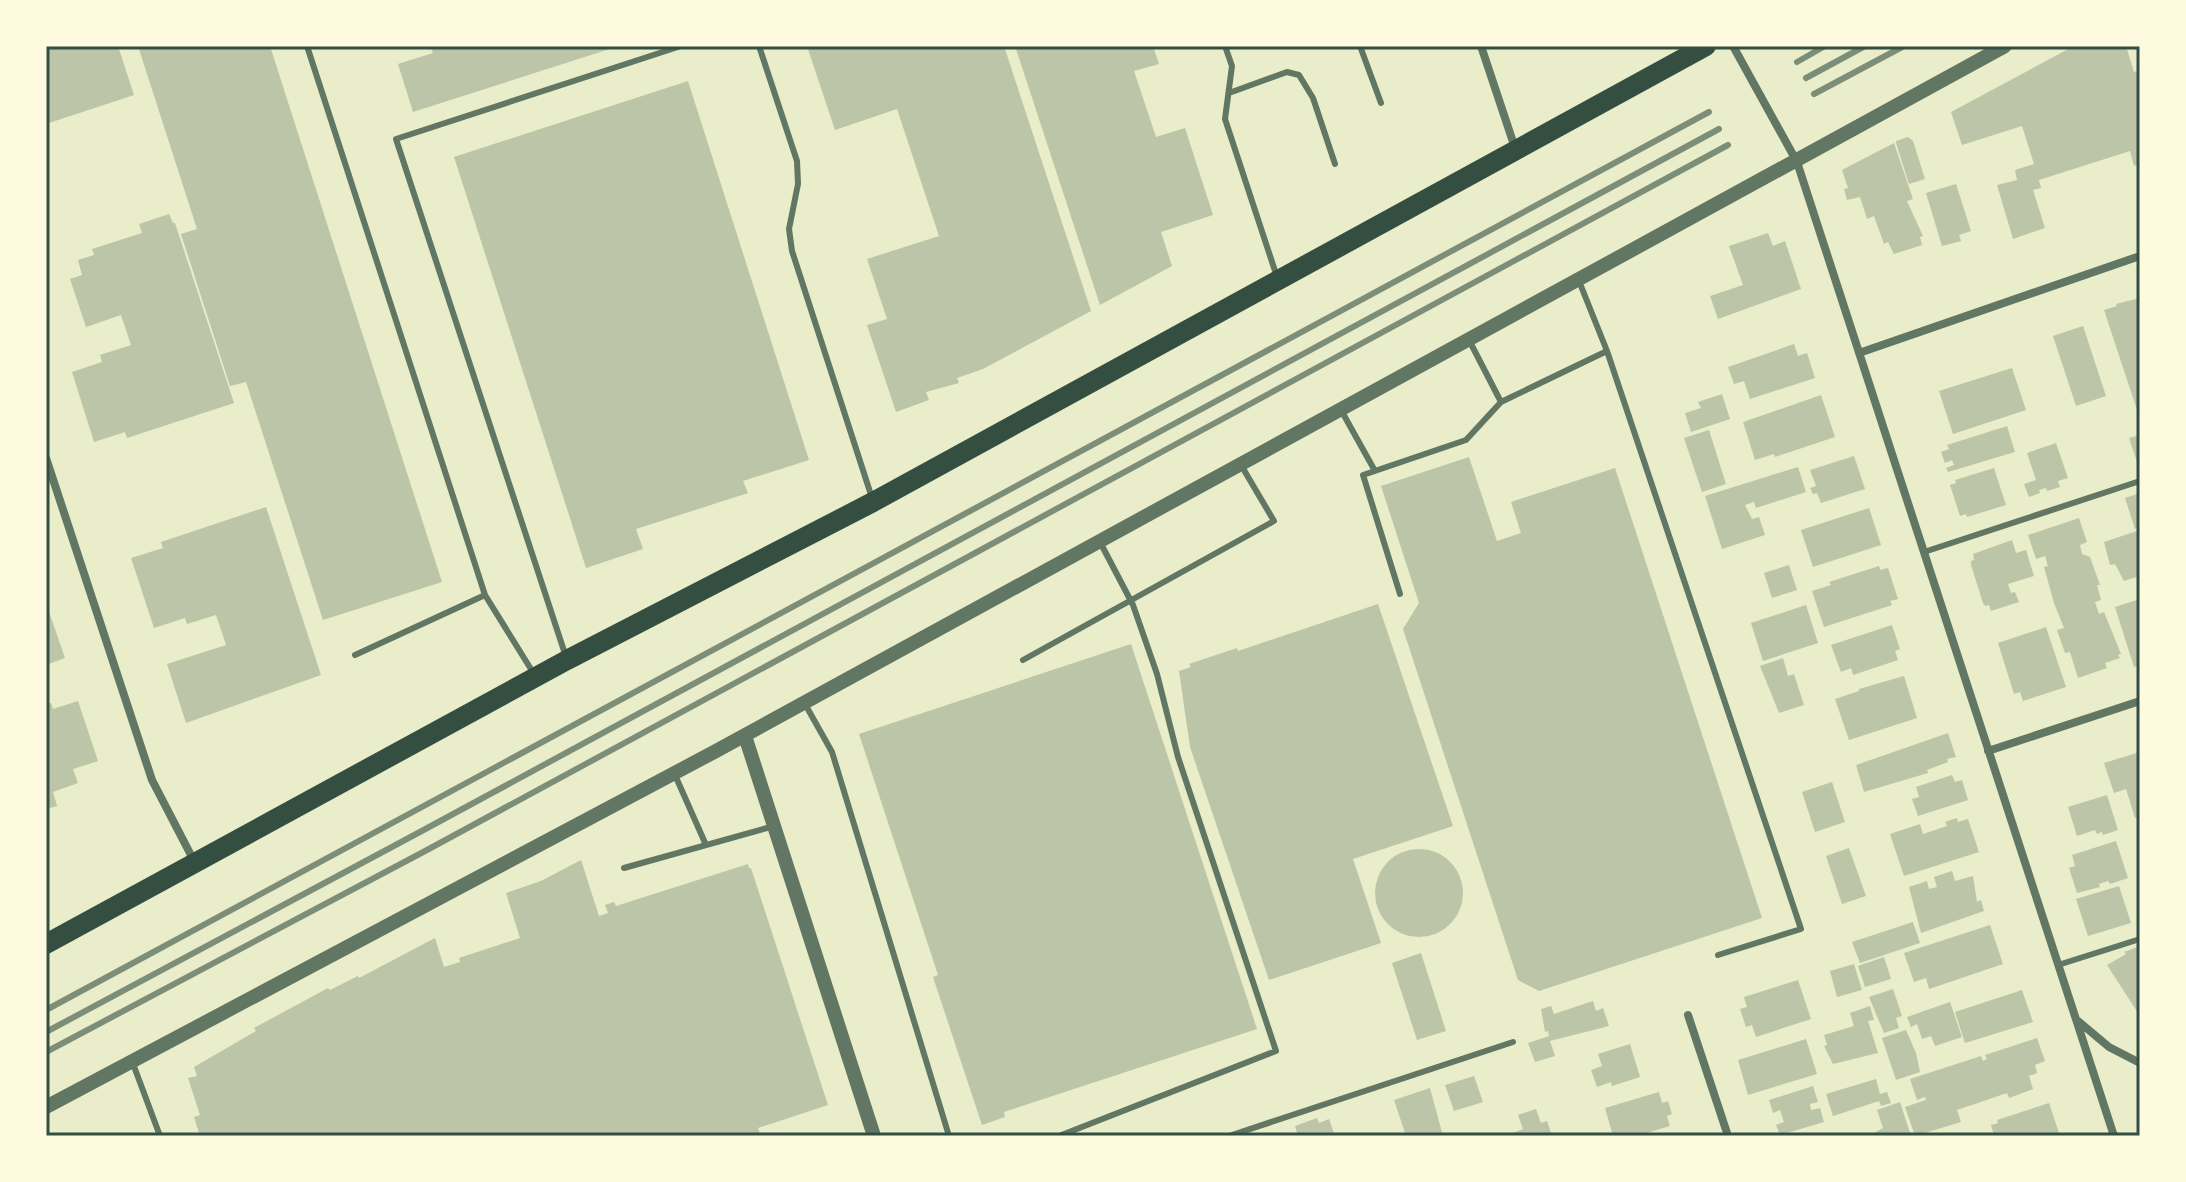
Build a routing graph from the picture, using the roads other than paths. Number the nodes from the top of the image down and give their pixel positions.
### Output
1 (307, 46) edge
2 (681, 46) edge
3 (759, 46) edge
4 (1225, 46) edge
5 (1360, 46) edge
6 (1481, 46) edge
7 (1706, 46) edge
8 (1733, 46) edge
9 (2005, 46) edge
10 (1229, 93) junction
11 (1381, 103) dead end
12 (1516, 151) junction
13 (1797, 162) junction
14 (1335, 164) dead end
15 (2140, 256) edge
16 (1278, 280) junction
17 (1579, 281) junction
18 (1469, 340) junction
19 (1607, 351) junction
20 (1859, 353) junction
21 (1501, 402) junction
22 (1341, 410) junction
23 (46, 458) edge
24 (1241, 465) junction
25 (1375, 471) junction
26 (2140, 481) edge
27 (51, 487) edge
28 (873, 502) junction
29 (1100, 542) junction
30 (1924, 552) junction
31 (1400, 594) dead end
32 (485, 595) junction
33 (1130, 599) junction
34 (355, 655) dead end
35 (567, 660) junction
36 (1023, 660) dead end
37 (536, 677) junction
38 (2140, 701) edge
39 (805, 703) junction
40 (745, 736) junction
41 (1988, 751) junction
42 (674, 774) junction
43 (774, 826) junction
44 (706, 845) junction
45 (195, 862) junction
46 (624, 868) dead end
47 (2140, 939) edge
48 (46, 944) edge
49 (1718, 955) dead end
50 (2058, 965) junction
51 (1688, 1015) dead end
52 (2077, 1020) junction
53 (1513, 1042) dead end
54 (132, 1061) junction
55 (2140, 1063) edge
56 (46, 1107) edge
57 (160, 1136) edge
58 (874, 1136) edge
59 (949, 1136) edge
60 (1059, 1136) edge
61 (1229, 1136) edge
62 (1728, 1136) edge
63 (2114, 1136) edge

1 - 32 lane
2 - 35 lane
3 - 28 lane
4 - 10 lane
5 - 11 lane
6 - 12 street
7 - 12 main road
8 - 13 street
9 - 13 street
10 - 14 lane
10 - 16 lane
12 - 16 main road
13 - 17 street
13 - 20 street
15 - 20 street
16 - 28 main road
17 - 18 street
17 - 19 lane
18 - 21 lane
18 - 22 street
19 - 21 lane
19 - 49 lane
20 - 30 street
21 - 25 lane
22 - 24 street
22 - 25 lane
23 - 27 street
24 - 29 street
24 - 33 lane
25 - 31 lane
26 - 30 lane
27 - 45 street
28 - 35 main road
29 - 33 lane
29 - 39 street
30 - 41 street
32 - 34 lane
32 - 37 lane
33 - 36 lane
33 - 60 lane
35 - 37 main road
37 - 45 main road
38 - 41 street
39 - 40 street
39 - 59 lane
40 - 42 street
40 - 43 street
41 - 50 street
42 - 44 lane
42 - 54 street
43 - 44 lane
43 - 58 street
44 - 46 lane
45 - 48 main road
47 - 50 lane
50 - 52 street
51 - 62 street
52 - 55 street
52 - 63 street
53 - 61 lane
54 - 56 street
54 - 57 lane

